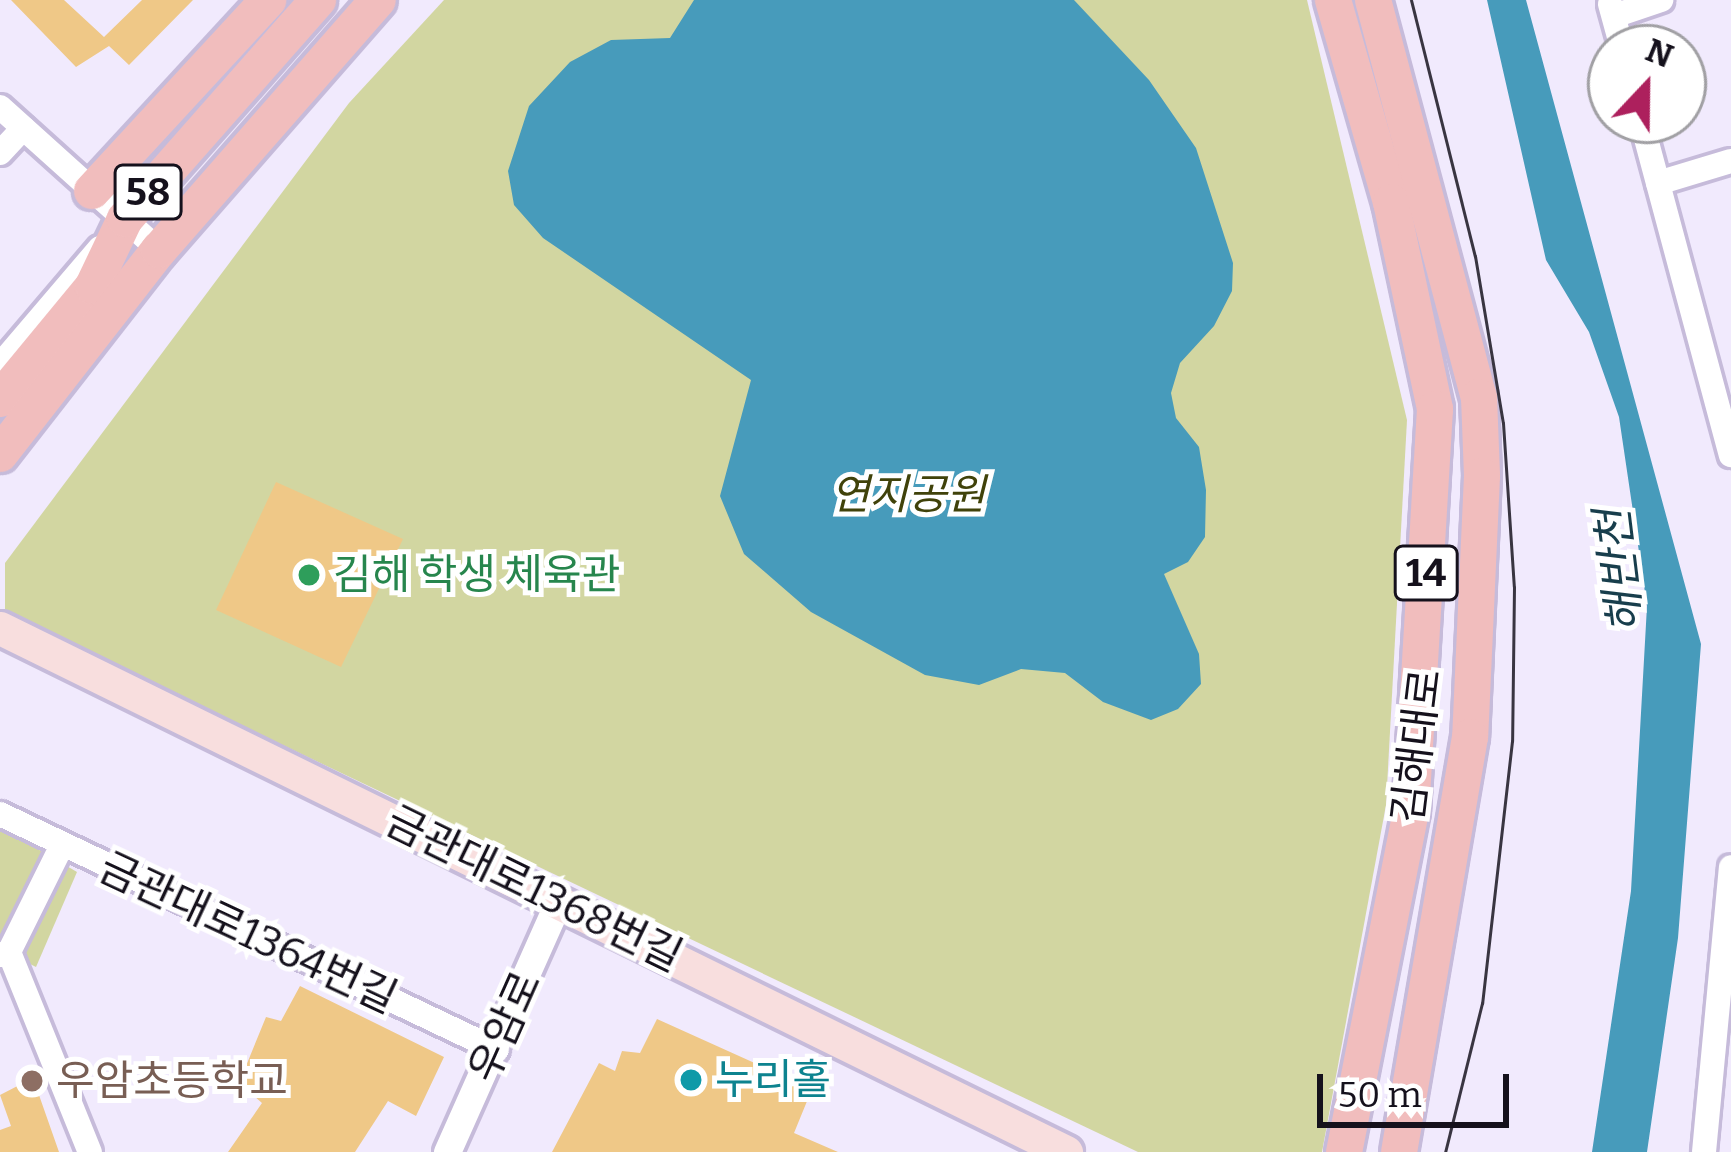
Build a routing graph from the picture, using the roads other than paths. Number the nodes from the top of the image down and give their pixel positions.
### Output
1 (268, 0) edge
2 (318, 0) edge
3 (378, 0) edge
4 (1333, 0) edge
5 (1373, 0) edge
6 (1661, 0) edge
7 (1611, 8) edge
8 (0, 107) edge
9 (23, 128) junction
10 (1647, 144) edge
11 (0, 153) edge
12 (1731, 161) edge
13 (1658, 183) junction
14 (92, 190) junction
15 (125, 219) junction
16 (159, 250) junction
17 (0, 365) edge
18 (0, 399) edge
19 (0, 454) edge
20 (1731, 455) edge
21 (0, 628) edge
22 (0, 814) edge
23 (62, 844) junction
24 (1731, 867) edge
25 (560, 901) junction
26 (1729, 907) edge
27 (4, 953) edge
28 (496, 1050) junction
29 (90, 1152) edge
30 (447, 1152) edge
31 (1066, 1152) edge
32 (1344, 1152) edge
33 (1399, 1152) edge
34 (1704, 1152) edge

1 - 14 main road
2 - 15 main road, 58
3 - 16 main road
4 - 32 main road, 김해대로 / 14
5 - 33 main road, 김해대로
6 - 7 street
8 - 9 street
9 - 11 street
9 - 14 street
10 - 13 street
12 - 13 street
13 - 20 street
14 - 15 street
15 - 16 street
15 - 17 street
15 - 18 main road, 58
16 - 19 main road
21 - 25 main road, 금관대로1368번길
22 - 23 street, 금관대로1364번길
23 - 27 street
23 - 28 street, 금관대로1364번길
24 - 26 street
25 - 28 street, 우암로
25 - 31 main road, 금관대로1368번길
26 - 34 street
27 - 29 street
28 - 30 street, 우암로

